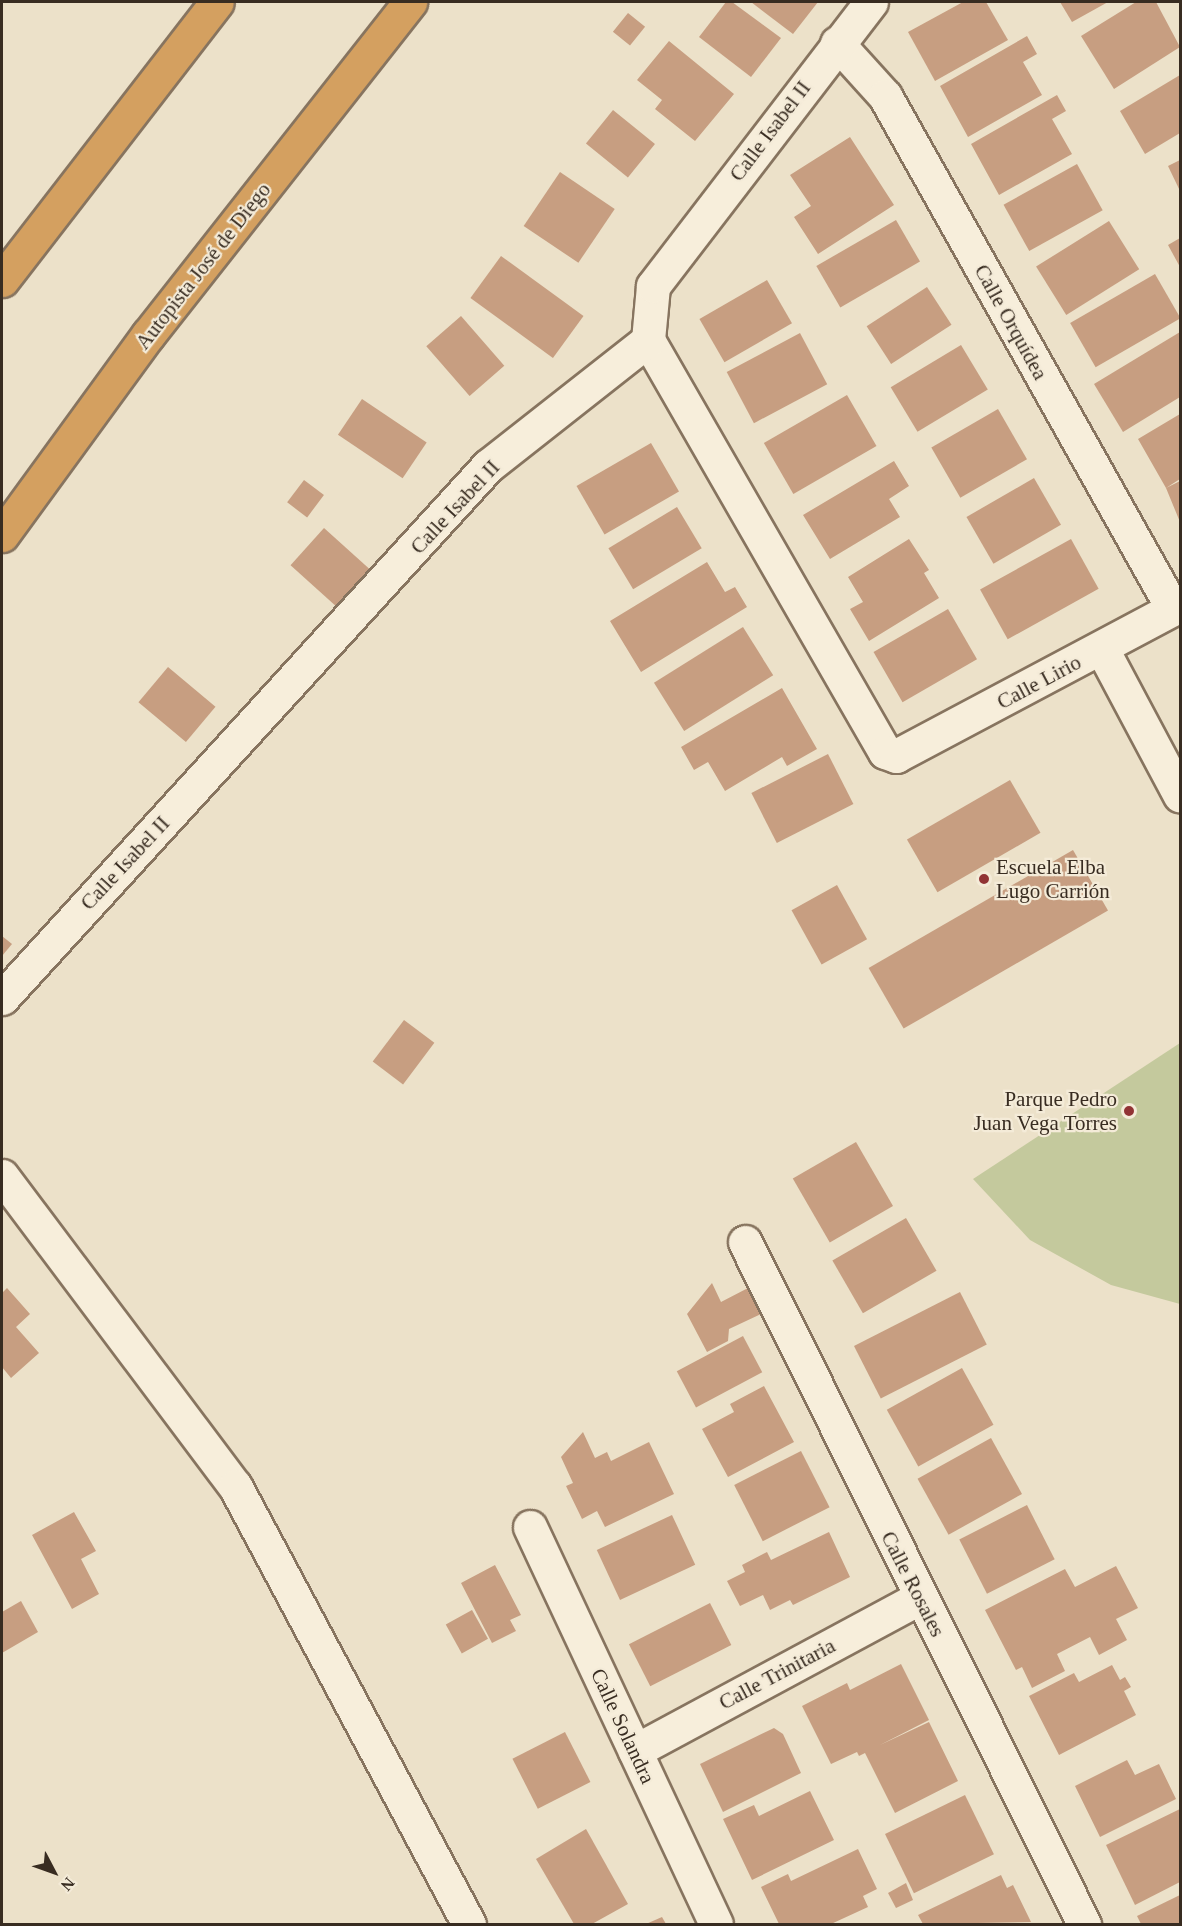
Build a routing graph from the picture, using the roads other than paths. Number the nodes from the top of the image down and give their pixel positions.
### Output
1 (216, 2) edge
2 (410, 2) edge
3 (871, 2) edge
4 (837, 43) junction
5 (2, 280) edge
6 (648, 340) junction
7 (2, 535) edge
8 (1177, 607) edge
9 (1102, 649) junction
10 (1180, 796) edge
11 (2, 998) edge
12 (2, 1176) edge
13 (745, 1242) dead end
14 (530, 1527) dead end
15 (919, 1598) junction
16 (635, 1751) junction
17 (469, 1924) edge
18 (716, 1924) edge
19 (1084, 1924) edge

1 - 5 highway
2 - 7 highway, Autopista José de Diego
3 - 4 street, Calle Isabel II
4 - 6 street, Calle Isabel II
4 - 8 street, Calle Orquídea
6 - 9 street, Calle Lirio
6 - 11 street, Calle Isabel II
8 - 9 street, Calle Lirio
9 - 10 street
12 - 17 street
13 - 15 street, Calle Rosales
14 - 16 street, Calle Solandra
15 - 16 street, Calle Trinitaria
15 - 19 street, Calle Rosales
16 - 18 street, Calle Solandra

